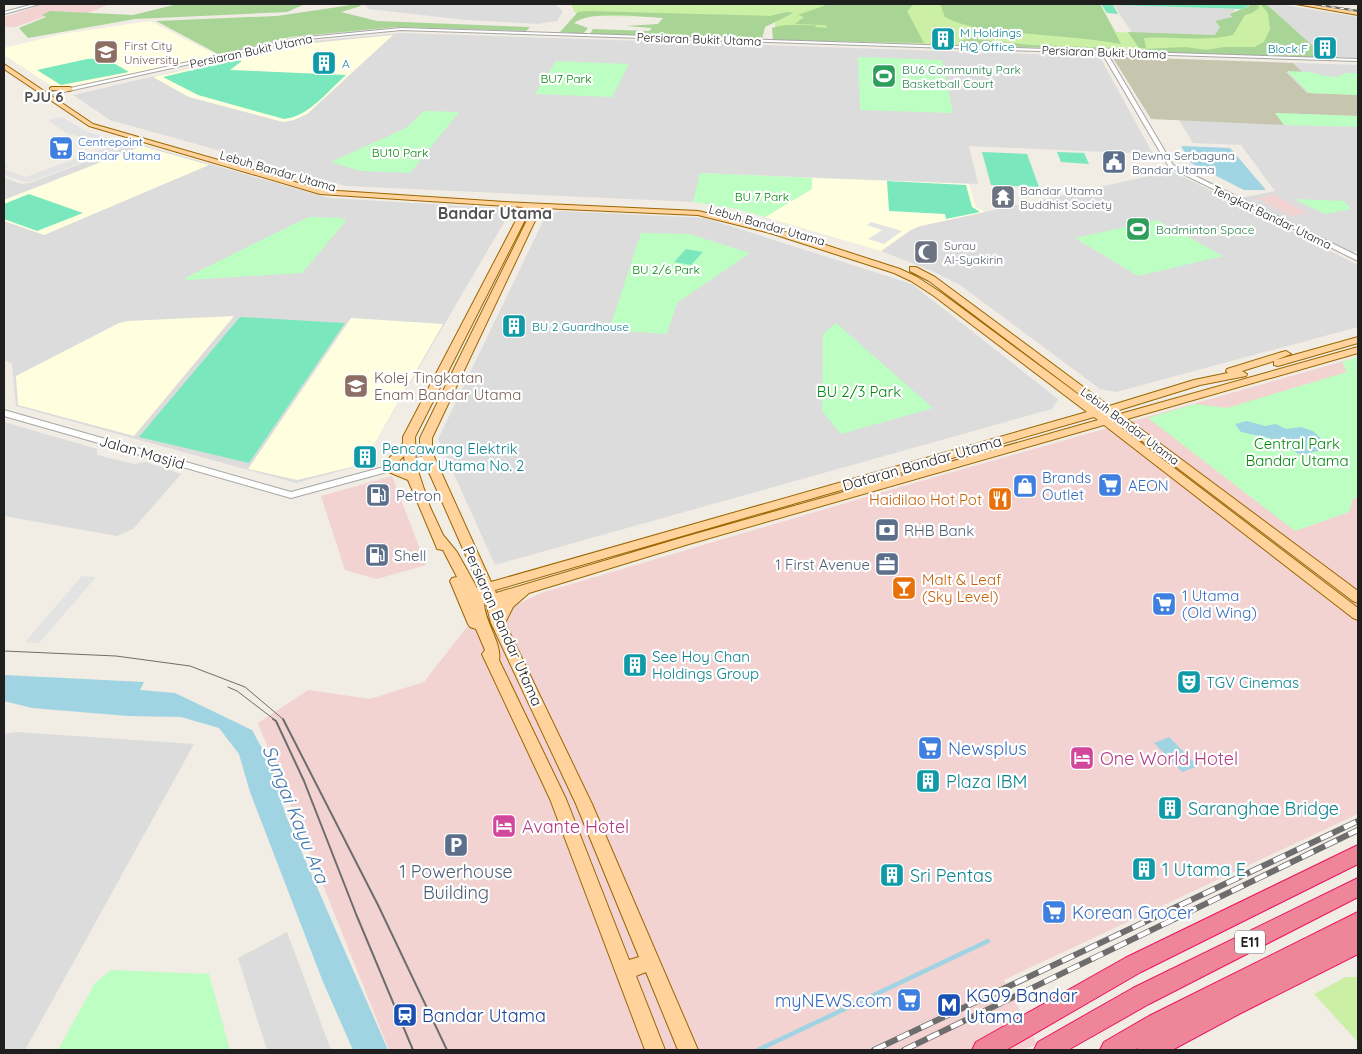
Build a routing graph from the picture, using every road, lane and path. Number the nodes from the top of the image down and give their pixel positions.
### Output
1 (38, 4) edge
2 (1299, 4) edge
3 (1313, 4) edge
4 (1322, 4) edge
5 (1328, 8) junction
6 (1358, 11) edge
7 (4, 13) edge
8 (1128, 49) dead end
9 (1136, 50) dead end
10 (1114, 52) junction
11 (1104, 54) junction
12 (1151, 54) junction
13 (4, 58) edge
14 (1358, 62) edge
15 (4, 66) edge
16 (70, 89) joint
17 (78, 91) joint
18 (57, 95) junction
19 (94, 117) dead end
20 (514, 198) junction
21 (555, 203) junction
22 (684, 205) junction
23 (531, 208) junction
24 (708, 214) junction
25 (1358, 259) edge
26 (1358, 334) edge
27 (1358, 340) edge
28 (1358, 350) edge
29 (1198, 382) junction
30 (1072, 395) junction
31 (1090, 396) junction
32 (1130, 403) junction
33 (1144, 411) junction
34 (4, 412) edge
35 (1108, 416) junction
36 (1068, 422) junction
37 (1086, 428) junction
38 (1138, 438) junction
39 (408, 446) junction
40 (427, 456) junction
41 (410, 462) junction
42 (389, 467) junction
43 (414, 478) junction
44 (780, 515) junction
45 (439, 538) junction
46 (555, 568) junction
47 (478, 572) junction
48 (511, 580) junction
49 (528, 589) junction
50 (486, 595) junction
51 (1358, 598) edge
52 (1358, 615) edge
53 (498, 623) junction
54 (492, 660) junction
55 (1358, 854) edge
56 (1358, 887) edge
57 (1358, 922) edge
58 (1358, 943) edge
59 (650, 961) junction
60 (624, 971) junction
61 (654, 1050) edge
62 (688, 1050) edge
63 (984, 1050) edge
64 (1046, 1050) edge
65 (1112, 1050) edge
66 (1149, 1050) edge

1 - 7 street
2 - 5 main road
3 - 5 main road
4 - 6 main road
5 - 6 main road
8 - 10 street
9 - 12 street
10 - 11 street, Persiaran Bukit Utama
10 - 12 street, Persiaran Bukit Utama
11 - 14 street, Persiaran Bukit Utama
11 - 16 street, Persiaran Bukit Utama
11 - 17 street, Persiaran Bukit Utama
11 - 25 street, Tengkat Bandar Utama
12 - 14 street, Persiaran Bukit Utama
13 - 18 main road, Lebuh Bandar Utama
15 - 18 main road, Lebuh Bandar Utama
16 - 18 main road
17 - 18 main road
18 - 23 main road, Lebuh Bandar Utama
19 - 20 main road, Lebuh Bandar Utama
20 - 21 main road, Lebuh Bandar Utama
20 - 23 main road
21 - 22 main road, Lebuh Bandar Utama
21 - 23 main road
21 - 23 main road
21 - 24 main road, Lebuh Bandar Utama
22 - 24 main road
22 - 31 main road, Lebuh Bandar Utama
23 - 39 main road, Persiaran Bandar Utama
23 - 40 main road, Persiaran Bandar Utama
24 - 30 main road, Lebuh Bandar Utama
26 - 29 main road
27 - 29 main road, Dataran Bandar Utama
28 - 33 main road, Dataran Bandar Utama
29 - 32 main road, Dataran Bandar Utama
30 - 35 main road, Lebuh Bandar Utama
30 - 36 main road
31 - 32 main road
31 - 35 main road, Lebuh Bandar Utama
32 - 35 main road, Dataran Bandar Utama
33 - 35 main road, Dataran Bandar Utama
33 - 38 main road
34 - 42 street, Jalan Masjid
35 - 36 main road, Dataran Bandar Utama
35 - 37 main road, Dataran Bandar Utama
35 - 38 main road
36 - 46 main road, Dataran Bandar Utama
37 - 38 main road
37 - 44 main road, Dataran Bandar Utama
38 - 51 main road, Lebuh Bandar Utama
38 - 52 main road, Lebuh Bandar Utama
39 - 41 main road, Persiaran Bandar Utama
39 - 42 main road
40 - 41 street, Jalan Masjid
40 - 47 main road, Persiaran Bandar Utama
41 - 42 street, Jalan Masjid
41 - 43 main road, Persiaran Bandar Utama
42 - 43 main road
43 - 45 main road, Persiaran Bandar Utama
44 - 46 main road
44 - 49 main road, Dataran Bandar Utama
45 - 50 main road
45 - 54 main road, Persiaran Bandar Utama
46 - 48 main road, Dataran Bandar Utama
47 - 48 main road
47 - 50 main road, Persiaran Bandar Utama
48 - 50 main road, Dataran Bandar Utama
49 - 50 main road, Dataran Bandar Utama
49 - 53 main road
50 - 53 main road, Persiaran Bandar Utama
50 - 54 main road
53 - 59 main road, Persiaran Bandar Utama
54 - 60 main road, Persiaran Bandar Utama
55 - 63 highway
56 - 64 highway, E11
57 - 65 highway, E11
58 - 66 highway
59 - 60 main road
59 - 62 main road, Persiaran Bandar Utama
60 - 61 main road, Persiaran Bandar Utama

